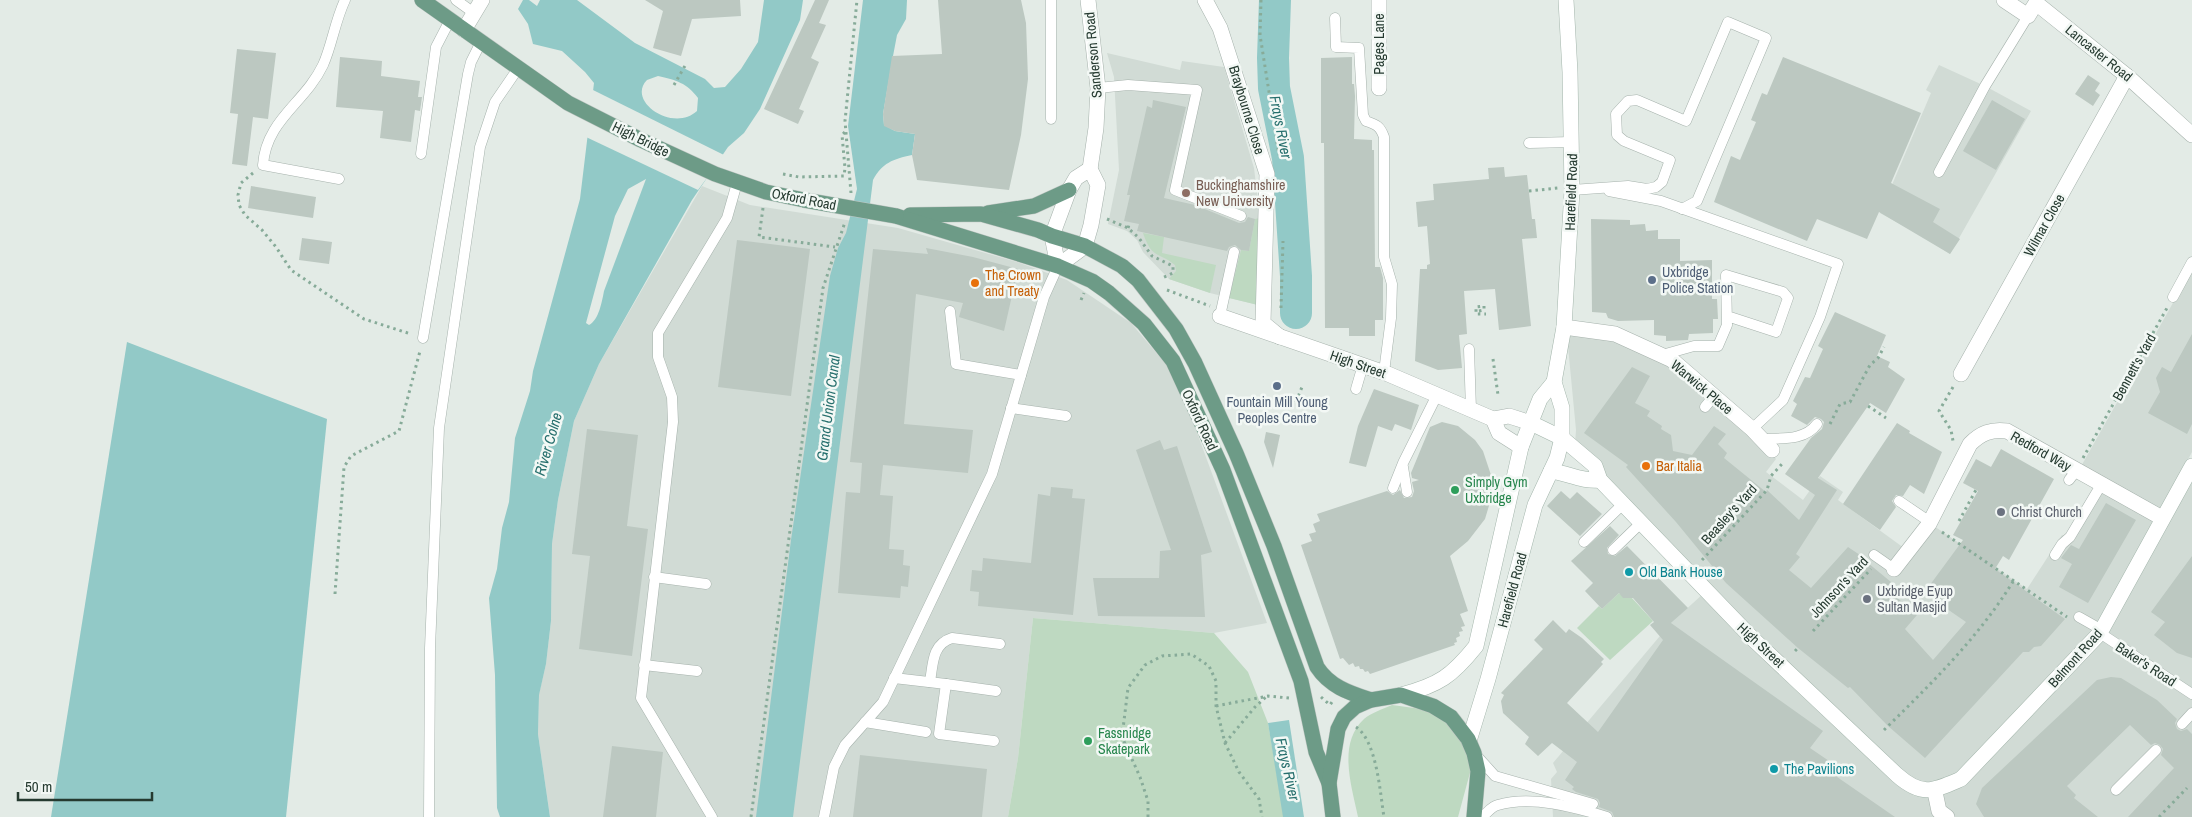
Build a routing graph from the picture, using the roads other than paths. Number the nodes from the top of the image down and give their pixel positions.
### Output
1 (345, 0) edge
2 (422, 0) edge
3 (456, 0) edge
4 (1051, 0) edge
5 (1088, 0) edge
6 (1205, 0) edge
7 (1379, 0) edge
8 (1566, 0) edge
9 (2004, 0) edge
10 (2038, 1) edge
11 (478, 6) edge
12 (2028, 16) junction
13 (1336, 18) dead end
14 (450, 20) junction
15 (464, 30) junction
16 (481, 42) junction
17 (519, 68) junction
18 (2128, 76) junction
19 (1098, 88) junction
20 (1379, 88) dead end
21 (1051, 119) dead end
22 (2192, 135) edge
23 (1572, 142) junction
24 (1529, 143) dead end
25 (421, 154) dead end
26 (1090, 169) junction
27 (1939, 172) dead end
28 (714, 174) joint
29 (340, 179) dead end
30 (738, 183) junction
31 (1572, 189) junction
32 (1069, 190) junction
33 (1605, 190) junction
34 (1682, 209) junction
35 (981, 214) junction
36 (896, 216) junction
37 (1241, 216) dead end
38 (1052, 236) junction
39 (1085, 246) junction
40 (1234, 252) dead end
41 (2192, 262) edge
42 (1058, 266) junction
43 (2173, 297) road end
44 (950, 311) dead end
45 (1220, 316) joint
46 (1727, 316) junction
47 (1564, 327) junction
48 (1280, 337) junction
49 (423, 338) road end
50 (1469, 349) dead end
51 (1662, 355) junction
52 (1363, 365) junction
53 (1384, 372) junction
54 (1961, 374) road end
55 (1021, 375) junction
56 (1554, 382) junction
57 (1356, 389) dead end
58 (1437, 395) junction
59 (1011, 408) junction
60 (1471, 410) junction
61 (1066, 416) dead end
62 (1493, 419) junction
63 (1531, 423) junction
64 (1817, 424) dead end
65 (1562, 438) junction
66 (1762, 439) junction
67 (1521, 447) junction
68 (1403, 463) junction
69 (2192, 466) edge
70 (1551, 471) junction
71 (1600, 480) junction
72 (2101, 485) junction
73 (1393, 488) dead end
74 (1407, 492) dead end
75 (1899, 501) dead end
76 (1623, 504) junction
77 (2162, 518) junction
78 (1641, 523) junction
79 (1929, 523) junction
80 (1584, 542) dead end
81 (1613, 550) dead end
82 (2055, 555) dead end
83 (1877, 557) road end
84 (1894, 569) joint
85 (654, 577) junction
86 (706, 584) dead end
87 (2076, 619) road end
88 (2101, 632) junction
89 (1000, 644) dead end
90 (644, 665) junction
91 (696, 671) dead end
92 (894, 678) junction
93 (930, 682) junction
94 (946, 684) junction
95 (2190, 689) edge
96 (996, 691) dead end
97 (1401, 695) junction
98 (1371, 700) junction
99 (2192, 713) edge
100 (865, 722) junction
101 (2182, 724) dead end
102 (926, 732) dead end
103 (994, 742) dead end
104 (1471, 747) junction
105 (2156, 750) dead end
106 (1329, 783) junction
107 (2116, 790) dead end
108 (1934, 791) junction
109 (1593, 804) dead end
110 (429, 817) edge
111 (712, 817) edge
112 (824, 817) edge
113 (1333, 817) edge
114 (1474, 817) edge
115 (1482, 817) edge
116 (1607, 817) edge
117 (1947, 817) edge

1 - 29 lane
2 - 14 main road
3 - 11 lane
4 - 21 lane
5 - 19 street, Sanderson Road
6 - 48 street, Braybourne Close
7 - 20 street, Pages Lane
8 - 23 street, Harefield Road
9 - 12 street
10 - 12 street, Lancaster Road
10 - 18 street, Lancaster Road
11 - 15 street
12 - 27 lane
13 - 53 lane
14 - 15 main road
14 - 25 lane
15 - 16 main road
16 - 17 main road
16 - 49 lane
17 - 28 main road, High Bridge
17 - 110 lane
18 - 22 street, Lancaster Road
18 - 54 street, Wilmar Close
19 - 26 street, Sanderson Road
19 - 37 lane
23 - 24 lane
23 - 31 street, Harefield Road
26 - 32 street
26 - 39 street
28 - 30 main road, Oxford Road
30 - 36 main road, Oxford Road, bridge
30 - 85 lane
31 - 33 lane
31 - 47 street, Harefield Road
32 - 35 main road
32 - 38 street
33 - 34 lane
33 - 34 lane
34 - 66 lane
35 - 36 main road, Oxford Road
35 - 38 main road, Oxford Road
36 - 42 main road, Oxford Road
38 - 39 main road, Oxford Road
38 - 42 street
39 - 42 street
39 - 98 main road, Oxford Road
40 - 45 lane
41 - 43 lane
42 - 55 lane
42 - 106 main road, Oxford Road
44 - 55 lane
45 - 48 street, High Street
46 - 46 lane
46 - 51 lane
47 - 51 street, Warwick Place
47 - 56 street, Harefield Road
48 - 52 street, High Street
50 - 60 lane
51 - 66 street, Warwick Place
52 - 53 street, High Street
52 - 57 lane
53 - 58 street, High Street
55 - 59 lane
56 - 63 street, Harefield Road
56 - 65 street, Harefield Road
58 - 60 street, High Street
58 - 68 lane
59 - 61 lane
59 - 92 lane
60 - 62 street, High Street
62 - 63 street, High Street
62 - 67 street
63 - 65 street, High Street
63 - 67 street, Harefield Road
64 - 66 lane
65 - 70 street, Harefield Road
65 - 71 street, High Street
67 - 97 street, Harefield Road
68 - 73 lane
68 - 74 lane
69 - 77 street, Belmont Road
70 - 71 street
70 - 104 street, Harefield Road
71 - 76 street, High Street
72 - 77 street, Redford Way
72 - 79 street, Redford Way
72 - 82 lane
75 - 79 lane
76 - 78 street, High Street
76 - 80 lane
77 - 88 street, Belmont Road
78 - 81 lane
78 - 108 street, High Street
79 - 84 street, Redford Way
83 - 84 lane
85 - 86 lane
85 - 90 lane
87 - 88 lane, Baker's Road
88 - 95 lane, Baker's Road
88 - 108 street, Belmont Road
89 - 93 lane
90 - 91 lane
90 - 111 lane
92 - 93 lane
92 - 100 lane
93 - 94 lane
94 - 96 lane
94 - 103 lane
97 - 98 main road
97 - 104 main road
98 - 106 main road
99 - 101 lane
100 - 102 lane
100 - 112 lane
104 - 109 lane
104 - 114 main road
105 - 107 lane
106 - 113 main road
108 - 117 street
115 - 116 lane

